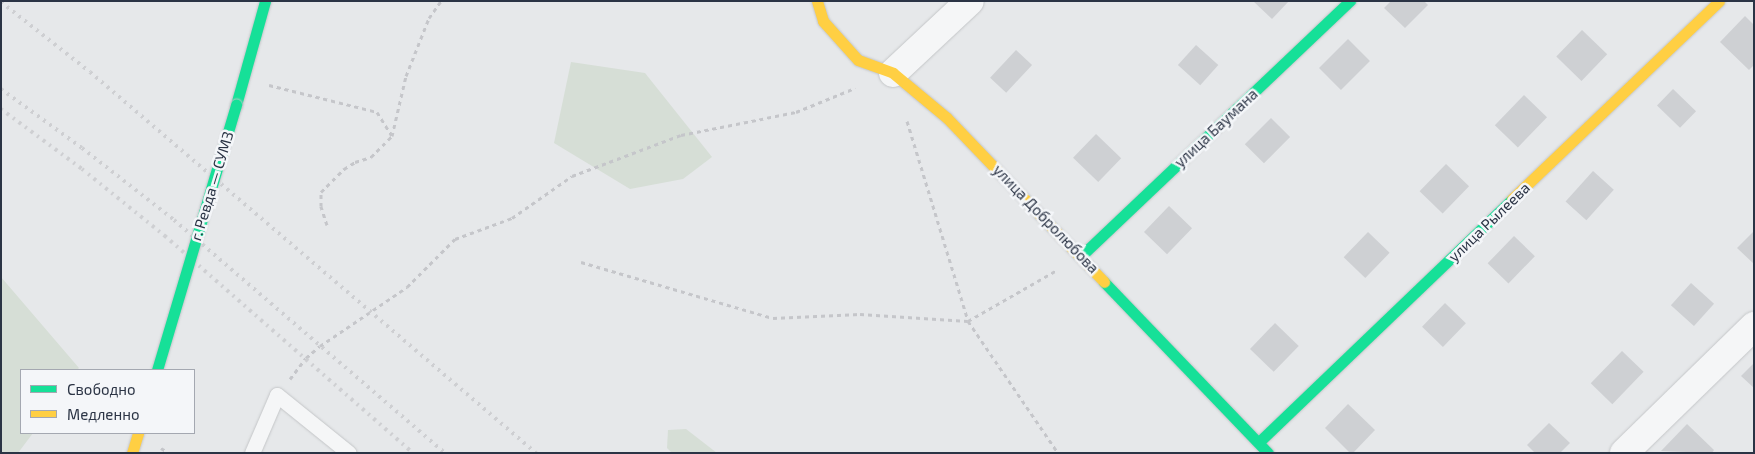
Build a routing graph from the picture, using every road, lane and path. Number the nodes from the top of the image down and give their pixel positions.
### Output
1 (264, 1) edge
2 (442, 1) edge
3 (817, 1) edge
4 (970, 1) edge
5 (1350, 1) edge
6 (1719, 1) edge
7 (893, 73) junction
8 (266, 84) dead end
9 (904, 111) dead end
10 (392, 136) junction
11 (327, 225) dead end
12 (1081, 256) junction
13 (581, 262) dead end
14 (968, 321) junction
15 (1754, 326) edge
16 (157, 369) edge
17 (277, 395) junction
18 (138, 434) edge
19 (1259, 442) junction
20 (132, 453) edge
21 (252, 453) edge
22 (349, 453) edge
23 (1058, 453) edge
24 (1268, 453) edge
25 (1624, 453) edge

1 - 16 street, г. Ревда — СУМЗ, bridge
2 - 10 path
3 - 7 street, улица Добролюбова
4 - 7 street
5 - 12 street, улица Баумана
6 - 19 street, улица Рылеева
7 - 12 street, улица Добролюбова
7 - 17 path
8 - 10 path
9 - 14 path
10 - 11 path
12 - 14 path
12 - 19 street, улица Добролюбова
13 - 14 path
14 - 23 path
15 - 25 street
17 - 21 lane
17 - 22 lane
18 - 20 street
19 - 24 street, улица Добролюбова

